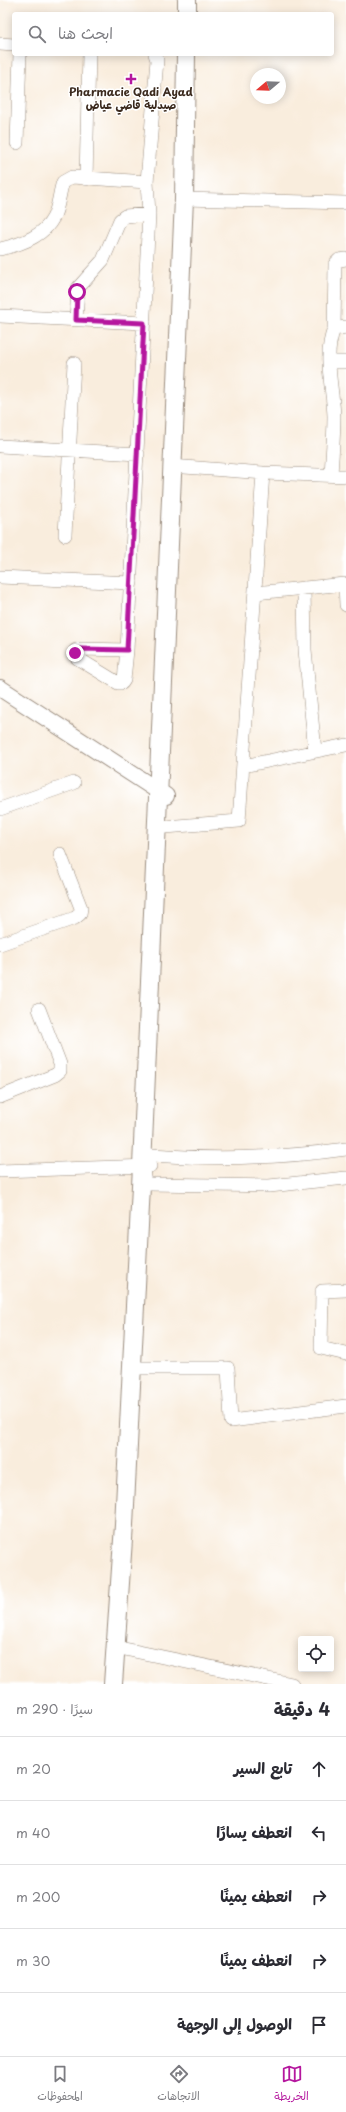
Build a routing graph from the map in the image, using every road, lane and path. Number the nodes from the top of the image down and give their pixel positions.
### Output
1 (187, 0) edge
2 (196, 0) edge
3 (187, 12) edge
4 (196, 12) edge
5 (0, 44) edge
6 (12, 45) edge
7 (20, 56) edge
8 (89, 56) edge
9 (156, 56) edge
10 (186, 56) edge
11 (196, 56) edge
12 (17, 143) dead end
13 (86, 179) junction
14 (147, 182) junction
15 (189, 199) junction
16 (346, 203) edge
17 (149, 214) junction
18 (0, 249) edge
19 (346, 259) edge
20 (0, 316) edge
21 (76, 320) junction
22 (144, 323) junction
23 (340, 328) edge
24 (74, 362) dead end
25 (330, 362) junction
26 (346, 362) edge
27 (340, 416) edge
28 (0, 446) edge
29 (70, 450) junction
30 (138, 454) junction
31 (177, 466) junction
32 (263, 473) junction
33 (331, 475) junction
34 (346, 476) edge
35 (65, 535) dead end
36 (0, 577) edge
37 (131, 584) junction
38 (304, 588) junction
39 (255, 593) junction
40 (346, 605) edge
41 (127, 650) dead end
42 (0, 688) edge
43 (346, 745) edge
44 (315, 751) junction
45 (243, 766) junction
46 (74, 783) dead end
47 (162, 793) junction
48 (0, 809) edge
49 (165, 827) junction
50 (60, 854) dead end
51 (156, 919) junction
52 (0, 944) edge
53 (39, 1009) dead end
54 (0, 1097) edge
55 (346, 1149) edge
56 (148, 1162) junction
57 (0, 1171) edge
58 (346, 1178) edge
59 (150, 1184) junction
60 (346, 1290) edge
61 (346, 1354) edge
62 (137, 1368) junction
63 (346, 1406) edge
64 (121, 1648) junction
65 (112, 1684) edge
66 (125, 1684) edge
67 (292, 1684) edge

1 - 3 main road
2 - 4 main road
5 - 6 street
7 - 12 street
8 - 13 street
9 - 14 street
10 - 15 main road
11 - 15 main road
13 - 14 street
13 - 18 street
14 - 17 street
15 - 16 street
15 - 31 main road
17 - 21 street
17 - 22 street
19 - 23 street
20 - 21 street
21 - 22 street
22 - 30 street
23 - 25 street
24 - 29 street
25 - 26 street
25 - 27 street
27 - 33 street
28 - 29 street
29 - 30 street
29 - 35 street
30 - 37 street
31 - 32 street
31 - 47 main road
32 - 33 street
32 - 39 street
33 - 34 street
36 - 37 street
37 - 41 street
38 - 39 street
38 - 40 street
38 - 44 street
39 - 45 street
42 - 47 street
43 - 44 street
44 - 45 street
45 - 49 street
46 - 48 street
47 - 49 main road
47 - 51 main road
49 - 51 main road
50 - 52 street
51 - 56 main road
53 - 54 street
55 - 56 street
56 - 57 street
56 - 59 main road
56 - 62 main road
58 - 59 street
59 - 62 main road
60 - 61 street
62 - 63 street
62 - 64 main road
64 - 65 main road
64 - 66 main road
64 - 67 street

